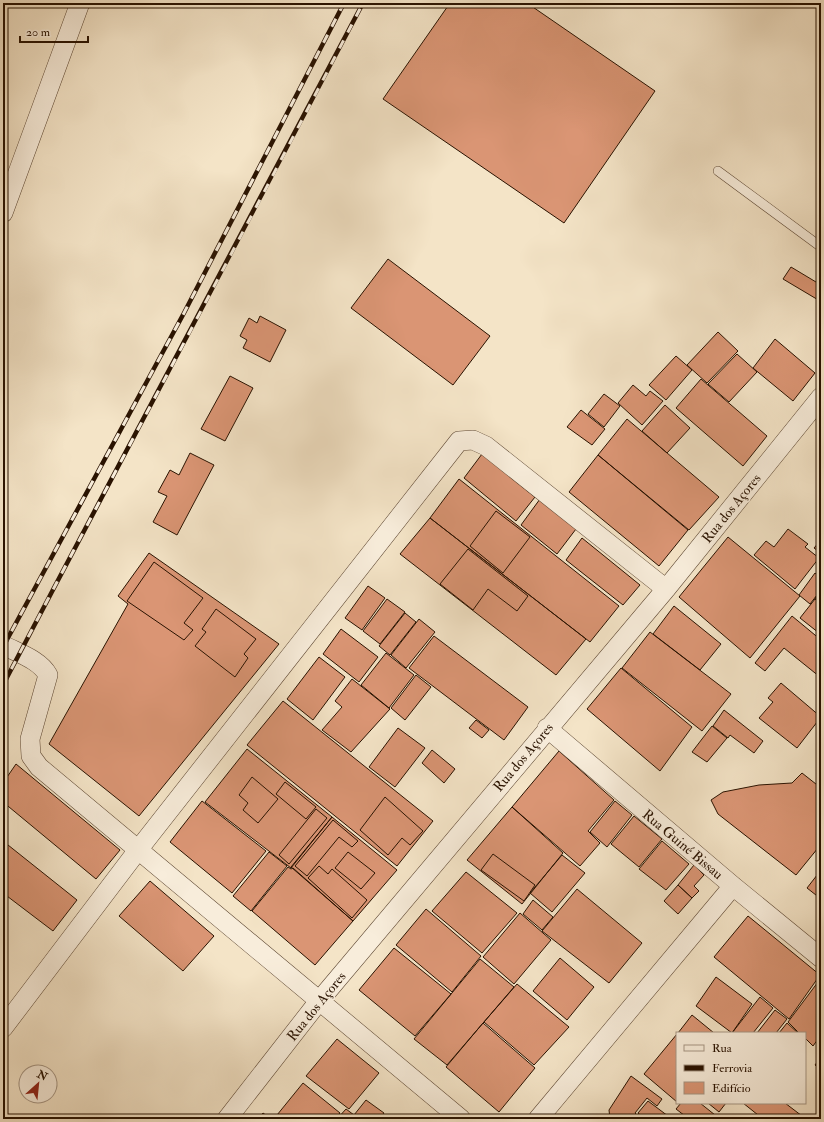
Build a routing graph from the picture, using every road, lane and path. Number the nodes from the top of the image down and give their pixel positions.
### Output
1 (80, 3) edge
2 (718, 172) dead end
3 (9, 180) edge
4 (3, 213) edge
5 (821, 247) edge
6 (821, 397) edge
7 (666, 589) junction
8 (3, 645) edge
9 (547, 728) junction
10 (138, 850) junction
11 (733, 886) junction
12 (821, 958) edge
13 (319, 1001) junction
14 (3, 1028) edge
15 (227, 1119) edge
16 (461, 1119) edge
17 (538, 1119) edge

1 - 3 street
2 - 5 lane
3 - 4 street
6 - 7 street, Rua dos Açores
7 - 9 street, Rua dos Açores
7 - 10 street
8 - 10 street
9 - 11 street, Rua Guiné Bissau
9 - 13 street, Rua dos Açores
10 - 13 street
10 - 14 street
11 - 12 street, Rua Guiné Bissau
11 - 17 street
13 - 15 street, Rua dos Açores
13 - 16 street

